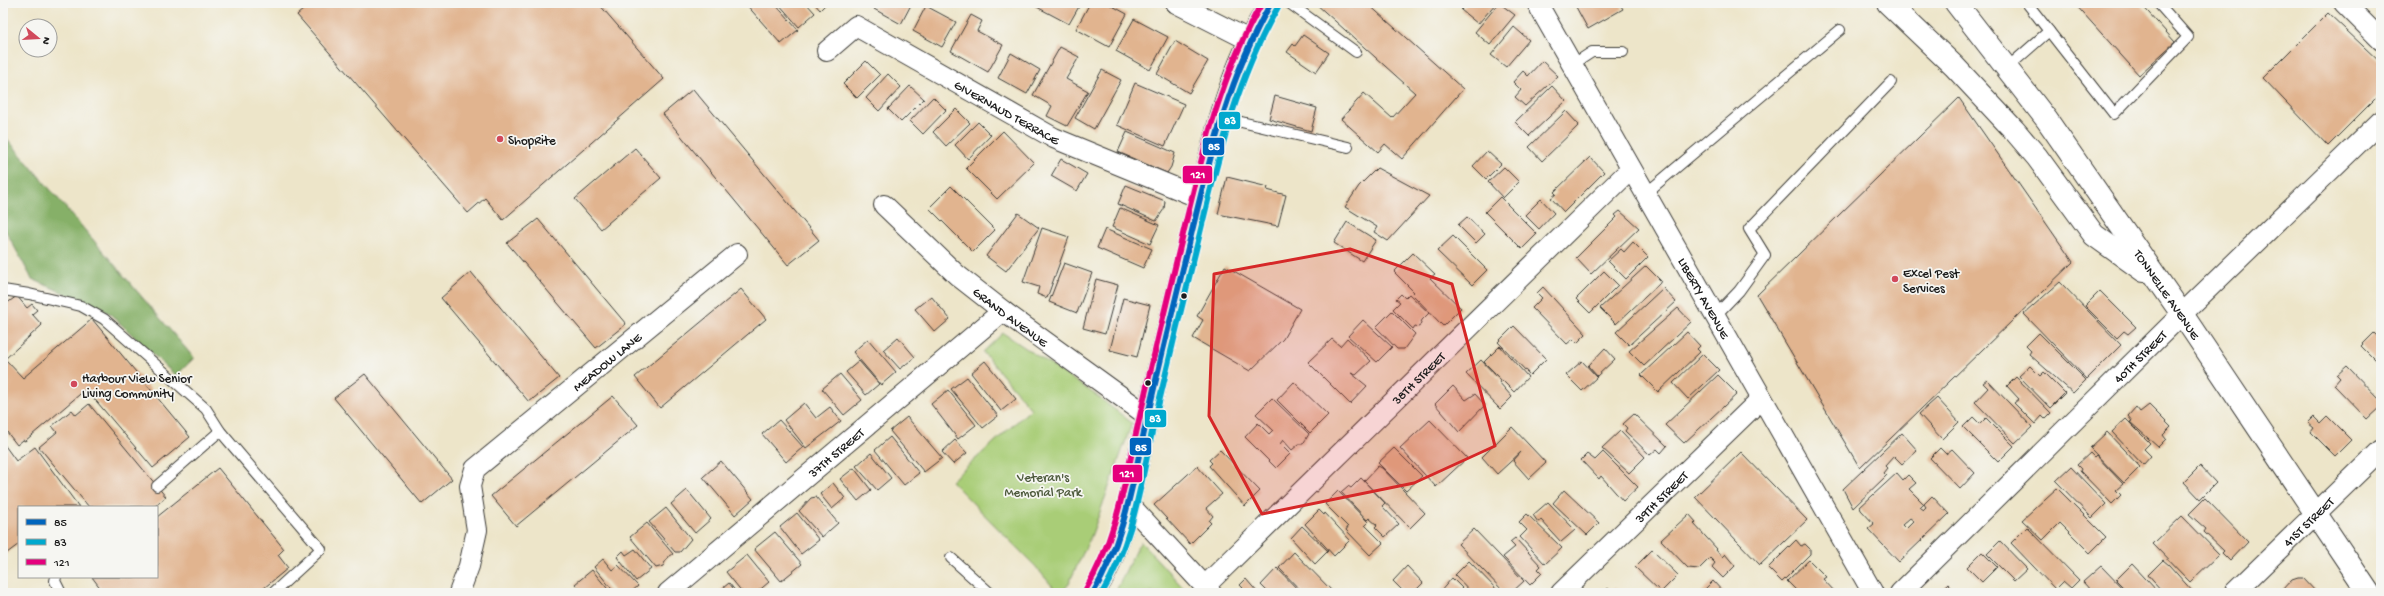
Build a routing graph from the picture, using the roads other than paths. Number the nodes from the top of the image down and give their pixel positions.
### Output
1 (1176, 3) edge
2 (1271, 3) edge
3 (1289, 3) edge
4 (1537, 3) edge
5 (1888, 3) edge
6 (1956, 3) edge
7 (2027, 3) edge
8 (2158, 3) edge
9 (2344, 3) edge
10 (1840, 30) dead end
11 (2049, 32) junction
12 (1249, 40) junction
13 (2381, 40) edge
14 (827, 51) dead end
15 (1356, 52) dead end
16 (1623, 52) dead end
17 (1572, 65) junction
18 (2008, 67) junction
19 (1891, 82) dead end
20 (1220, 117) junction
21 (2381, 121) edge
22 (1348, 147) dead end
23 (1631, 169) junction
24 (1645, 194) junction
25 (1200, 198) junction
26 (884, 204) dead end
27 (737, 254) dead end
28 (2158, 281) junction
29 (3, 290) edge
30 (1003, 311) junction
31 (2182, 314) junction
32 (1714, 317) junction
33 (1761, 399) junction
34 (1148, 416) junction
35 (220, 432) junction
36 (2381, 450) edge
37 (157, 486) dead end
38 (1128, 503) junction
39 (2316, 514) junction
40 (951, 558) dead end
41 (56, 578) edge
42 (1205, 591) edge
43 (61, 593) edge
44 (273, 593) edge
45 (459, 593) edge
46 (668, 593) edge
47 (990, 593) edge
48 (1093, 593) edge
49 (1562, 593) edge
50 (1873, 593) edge
51 (1900, 593) edge
52 (2234, 593) edge
53 (2369, 593) edge

1 - 12 street
2 - 12 main road
3 - 15 lane
4 - 17 street, LIBERTY AVENUE
5 - 28 main road
6 - 18 main road, TONNELLE AVENUE
7 - 11 lane
8 - 11 lane
9 - 13 street
10 - 24 lane
11 - 18 lane
12 - 20 main road
14 - 25 street, GIVERNAUD TERRACE
16 - 17 lane
17 - 23 street, LIBERTY AVENUE
18 - 28 main road, TONNELLE AVENUE
19 - 32 lane
20 - 22 lane
20 - 25 main road
21 - 31 street, 40TH STREET
23 - 24 street, LIBERTY AVENUE
23 - 42 street, 38TH STREET
24 - 32 street, LIBERTY AVENUE
25 - 34 main road
26 - 30 street, GRAND AVENUE
27 - 45 street, MEADOW LANE
28 - 31 main road, TONNELLE AVENUE
29 - 35 lane
30 - 34 street, GRAND AVENUE
30 - 46 street, 37TH STREET
31 - 39 main road, TONNELLE AVENUE
31 - 51 street, 40TH STREET
32 - 33 street, LIBERTY AVENUE
33 - 49 street, 39TH STREET
33 - 50 street, LIBERTY AVENUE
34 - 38 main road
35 - 37 lane
35 - 44 lane
36 - 39 street, 41ST STREET
38 - 42 street
38 - 48 main road
39 - 52 street, 41ST STREET
39 - 53 main road, TONNELLE AVENUE
40 - 47 lane
41 - 43 lane

